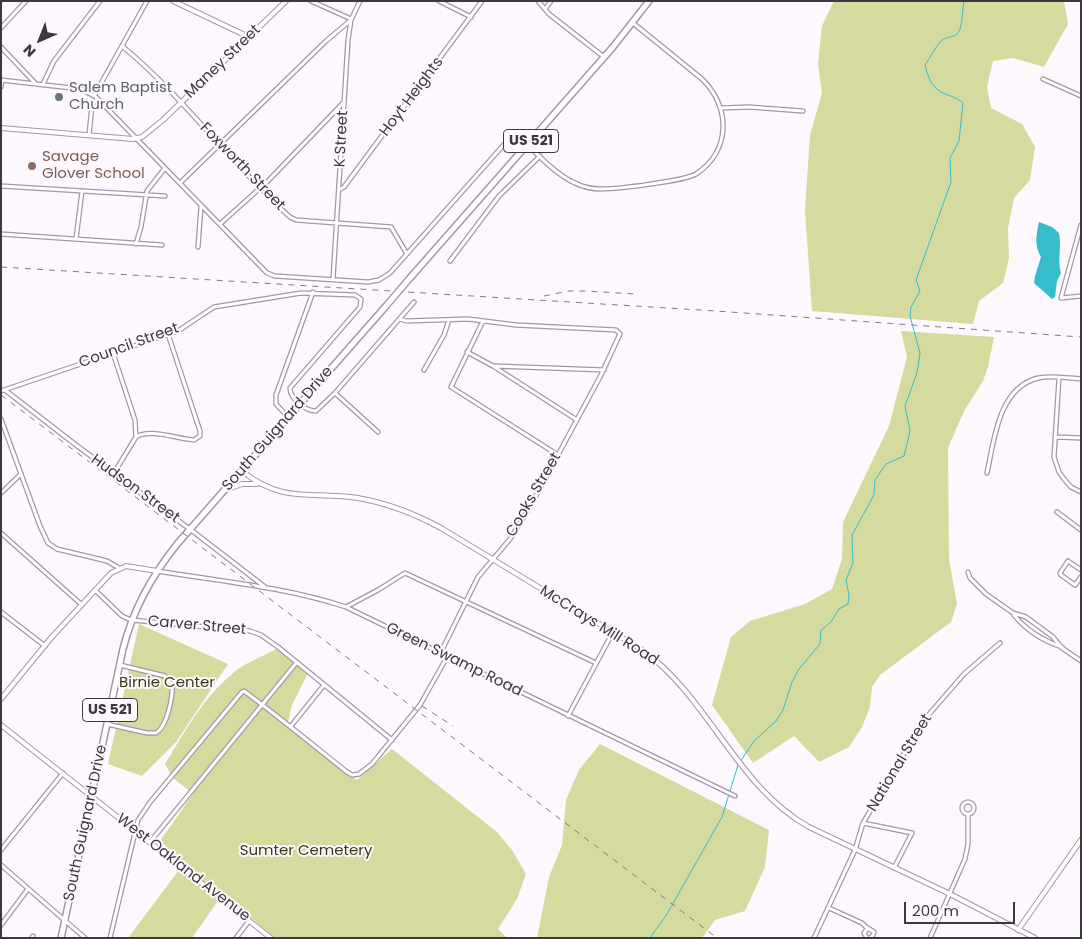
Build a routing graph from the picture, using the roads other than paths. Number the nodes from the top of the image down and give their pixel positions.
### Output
1 (26, 1) edge
2 (100, 1) edge
3 (147, 1) edge
4 (174, 1) edge
5 (286, 1) edge
6 (311, 1) edge
7 (360, 1) edge
8 (439, 1) edge
9 (482, 1) edge
10 (538, 1) edge
11 (551, 1) edge
12 (649, 1) edge
13 (545, 9) junction
14 (471, 17) junction
15 (351, 20) junction
16 (633, 23) junction
17 (1, 28) edge
18 (249, 37) junction
19 (122, 46) junction
20 (1, 47) edge
21 (604, 58) junction
22 (1043, 79) dead end
23 (2, 80) edge
24 (36, 84) junction
25 (43, 84) junction
26 (1, 86) edge
27 (94, 96) junction
28 (1081, 96) edge
29 (97, 99) junction
30 (181, 103) junction
31 (344, 103) junction
32 (721, 108) junction
33 (803, 111) dead end
34 (1, 128) edge
35 (88, 135) junction
36 (136, 139) junction
37 (528, 144) junction
38 (220, 145) junction
39 (540, 156) junction
40 (165, 168) junction
41 (180, 183) junction
42 (1, 186) edge
43 (260, 187) junction
44 (339, 190) junction
45 (82, 191) junction
46 (145, 195) junction
47 (165, 196) dead end
48 (201, 206) junction
49 (337, 223) junction
50 (220, 224) junction
51 (1081, 225) edge
52 (1, 234) edge
53 (76, 239) junction
54 (136, 244) junction
55 (162, 245) dead end
56 (198, 247) dead end
57 (407, 254) junction
58 (450, 260) dead end
59 (333, 280) junction
60 (313, 292) junction
61 (1081, 296) edge
62 (414, 302) dead end
63 (400, 318) junction
64 (449, 320) junction
65 (483, 321) junction
66 (168, 334) junction
67 (113, 352) junction
68 (468, 352) junction
69 (493, 366) junction
70 (424, 370) dead end
71 (604, 370) junction
72 (1059, 378) junction
73 (1081, 379) edge
74 (3, 390) edge
75 (335, 393) junction
76 (300, 403) junction
77 (288, 417) junction
78 (1, 419) edge
79 (577, 420) junction
80 (378, 432) dead end
81 (136, 437) junction
82 (1056, 437) junction
83 (1081, 438) edge
84 (558, 455) junction
85 (242, 471) junction
86 (114, 473) junction
87 (987, 473) dead end
88 (21, 474) junction
89 (260, 484) junction
90 (225, 490) junction
91 (1081, 492) edge
92 (1, 493) edge
93 (1057, 512) dead end
94 (190, 529) junction
95 (1081, 530) edge
96 (1, 533) edge
97 (492, 559) junction
98 (118, 568) junction
99 (1081, 570) edge
100 (157, 571) junction
101 (968, 572) dead end
102 (1081, 577) edge
103 (266, 588) junction
104 (95, 590) junction
105 (465, 602) junction
106 (82, 605) junction
107 (346, 607) junction
108 (1, 612) edge
109 (1013, 613) junction
110 (131, 620) junction
111 (613, 632) junction
112 (1000, 643) dead end
113 (45, 646) junction
114 (1062, 648) junction
115 (440, 654) junction
116 (447, 657) junction
117 (1081, 661) edge
118 (297, 662) junction
119 (596, 662) junction
120 (119, 665) junction
121 (324, 685) junction
122 (1, 699) edge
123 (262, 704) junction
124 (568, 716) junction
125 (107, 724) junction
126 (1, 725) edge
127 (291, 726) junction
128 (392, 740) junction
129 (63, 773) junction
130 (91, 796) junction
131 (735, 796) dead end
132 (968, 815) junction
133 (863, 823) junction
134 (134, 830) junction
135 (1081, 840) edge
136 (150, 842) junction
137 (1, 850) edge
138 (856, 850) junction
139 (1, 865) edge
140 (894, 868) junction
141 (28, 889) junction
142 (950, 894) junction
143 (829, 908) junction
144 (65, 921) junction
145 (249, 921) junction
146 (1, 925) edge
147 (866, 928) junction
148 (1018, 930) junction
149 (61, 938) edge
150 (85, 938) edge
151 (110, 938) edge
152 (236, 938) edge
153 (271, 938) edge
154 (814, 938) edge
155 (869, 938) edge
156 (930, 938) edge
157 (1035, 938) edge

1 - 17 street
2 - 25 street
3 - 19 street
4 - 18 street
5 - 18 street, Maney Street
6 - 15 street
7 - 15 street, K Street
8 - 14 street
9 - 14 street, Hoyt Heights
10 - 13 street
11 - 13 street
12 - 16 highway, South Guignard Drive / US 521
13 - 21 street
14 - 44 street, Hoyt Heights
15 - 31 street, K Street
15 - 38 street
16 - 21 highway, South Guignard Drive / US 521
16 - 32 street
18 - 30 street, Maney Street
19 - 27 street
19 - 30 street, Foxworth Street
20 - 24 street
21 - 37 highway, South Guignard Drive / US 521
22 - 28 street
23 - 24 street
23 - 26 street
24 - 25 street
25 - 27 street
27 - 29 street
29 - 35 street
29 - 36 street
30 - 36 street, Maney Street
30 - 38 street, Foxworth Street
31 - 43 street
31 - 44 street, K Street
32 - 33 street
32 - 39 street
34 - 35 street
35 - 36 street
36 - 40 street
37 - 39 street
37 - 57 street
37 - 76 highway, South Guignard Drive / US 521, bridge
38 - 41 street
38 - 43 street, Foxworth Street
39 - 58 street
40 - 41 street
40 - 46 street
41 - 48 street
42 - 45 street
43 - 49 street, Foxworth Street
43 - 50 street
44 - 49 street, K Street
45 - 46 street
45 - 53 street
46 - 47 street
46 - 54 street
48 - 50 street
48 - 56 street
49 - 57 street, Foxworth Street
49 - 59 street, K Street
50 - 59 street
51 - 61 street
52 - 53 street
53 - 54 street
54 - 55 street
57 - 59 street
60 - 66 street, Council Street
60 - 76 street, Council Street
60 - 77 street
62 - 63 street
63 - 64 street
63 - 75 street
64 - 65 street
64 - 70 street
65 - 68 street
65 - 71 street, Cooks Street
66 - 67 street, Council Street
66 - 81 street
67 - 74 street, Council Street
67 - 81 street
68 - 69 street
68 - 84 street
69 - 71 street
69 - 79 street
71 - 79 street, Cooks Street
72 - 73 street
72 - 82 street
72 - 87 street
74 - 86 street, Hudson Street
75 - 76 street
75 - 80 street
76 - 77 highway, South Guignard Drive / US 521
77 - 85 highway, South Guignard Drive / US 521
78 - 88 street
79 - 84 street, Cooks Street
81 - 86 street
82 - 83 street
82 - 91 street
84 - 97 street, Cooks Street
85 - 89 street, McCrays Mill Road
85 - 90 highway, South Guignard Drive / US 521
86 - 94 street, Hudson Street
88 - 92 street
88 - 98 street
89 - 90 street
89 - 97 street, McCrays Mill Road
90 - 94 highway, South Guignard Drive / US 521
93 - 95 street
94 - 100 highway, South Guignard Drive / US 521
94 - 103 street, Hudson Street
96 - 106 street
97 - 105 street, Cooks Street
97 - 111 street, McCrays Mill Road
98 - 100 street
98 - 104 street
99 - 102 street
100 - 103 street, Green Swamp Road
100 - 110 highway, South Guignard Drive / US 521
101 - 109 street
103 - 107 street, Green Swamp Road
104 - 106 street
104 - 110 street, Carver Street
105 - 107 street
105 - 115 street, Cooks Street
105 - 119 street
106 - 113 street
107 - 115 street, Green Swamp Road
108 - 113 street
109 - 114 street
109 - 114 street
110 - 118 street, Carver Street
110 - 120 highway, South Guignard Drive / US 521
111 - 119 street
111 - 138 street, McCrays Mill Road
112 - 133 street, National Street
113 - 122 street
114 - 117 street
115 - 116 street, Green Swamp Road
116 - 124 street, Green Swamp Road
116 - 128 street
118 - 121 street, Carver Street
118 - 123 street
119 - 124 street
120 - 125 highway, South Guignard Drive / US 521
120 - 125 street
121 - 127 street
121 - 128 street, Carver Street
123 - 127 street
123 - 134 street
123 - 136 street
124 - 131 street, Green Swamp Road
125 - 130 highway, South Guignard Drive / US 521
126 - 129 street, West Oakland Avenue
127 - 128 street
129 - 130 street, West Oakland Avenue
129 - 137 street
130 - 134 street, West Oakland Avenue
130 - 144 highway, South Guignard Drive / US 521
132 - 132 street
132 - 142 street
133 - 138 street, National Street
133 - 140 street
134 - 136 street, West Oakland Avenue
134 - 151 street
135 - 148 street
136 - 145 street, West Oakland Avenue
138 - 140 street, McCrays Mill Road
138 - 143 street, National Street
139 - 141 street
140 - 142 street, McCrays Mill Road
141 - 144 street
141 - 146 street
142 - 148 street, McCrays Mill Road
142 - 156 street
143 - 147 street
143 - 154 street, National Street
144 - 149 highway, South Guignard Drive / US 521
144 - 150 street
145 - 152 street
145 - 153 street, West Oakland Avenue
147 - 155 street
147 - 155 street
148 - 157 street, McCrays Mill Road

